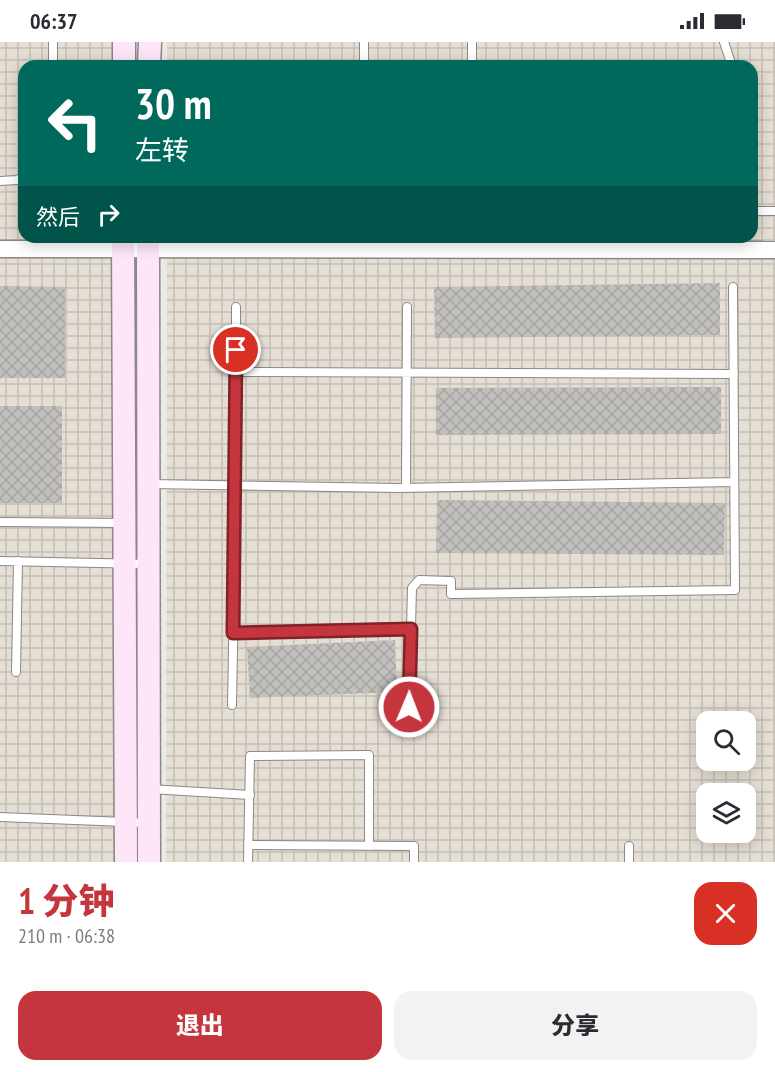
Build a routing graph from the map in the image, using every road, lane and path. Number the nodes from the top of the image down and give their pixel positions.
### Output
1 (53, 42) edge
2 (124, 42) edge
3 (150, 42) edge
4 (364, 42) edge
5 (472, 42) edge
6 (724, 42) edge
7 (53, 60) edge
8 (124, 60) edge
9 (149, 60) edge
10 (364, 60) edge
11 (472, 60) edge
12 (730, 60) edge
13 (18, 179) edge
14 (0, 181) edge
15 (758, 211) edge
16 (775, 211) edge
17 (123, 243) edge
18 (148, 243) edge
19 (364, 243) edge
20 (0, 249) edge
21 (775, 250) edge
22 (733, 287) dead end
23 (236, 307) dead end
24 (407, 307) dead end
25 (236, 372) junction
26 (407, 373) junction
27 (734, 374) junction
28 (734, 482) junction
29 (136, 483) junction
30 (236, 485) junction
31 (406, 488) junction
32 (0, 522) edge
33 (124, 523) junction
34 (0, 561) edge
35 (18, 561) junction
36 (125, 564) junction
37 (149, 564) junction
38 (411, 629) junction
39 (233, 633) junction
40 (16, 672) dead end
41 (232, 705) dead end
42 (409, 707) dead end
43 (126, 789) junction
44 (149, 789) junction
45 (250, 795) junction
46 (0, 817) edge
47 (126, 820) junction
48 (149, 823) junction
49 (248, 845) junction
50 (369, 846) junction
51 (629, 846) dead end
52 (126, 862) edge
53 (149, 862) edge
54 (248, 862) edge
55 (414, 862) edge
56 (629, 862) edge

1 - 7 lane
2 - 8 street
3 - 9 street
4 - 10 lane
5 - 11 lane
6 - 12 lane
13 - 14 lane
15 - 16 lane
17 - 18 street
17 - 20 street
17 - 29 street
18 - 19 street
18 - 29 street
19 - 21 street
22 - 27 lane
23 - 25 lane
24 - 26 lane
25 - 26 lane
25 - 30 lane
26 - 27 lane
26 - 31 lane
27 - 28 lane
28 - 31 lane
28 - 38 lane
29 - 30 lane
29 - 33 street
29 - 37 street
30 - 31 lane
30 - 39 lane
32 - 33 lane
33 - 36 street
34 - 35 lane
35 - 36 lane
35 - 40 lane
36 - 37 lane
36 - 43 street
37 - 44 street
38 - 39 lane
38 - 42 lane
39 - 41 lane
43 - 44 lane
43 - 47 street
44 - 45 lane
44 - 48 street
45 - 49 lane
45 - 50 lane
46 - 47 lane
47 - 48 lane
47 - 52 street
48 - 53 street
49 - 50 lane
49 - 54 lane
50 - 55 lane
51 - 56 lane

